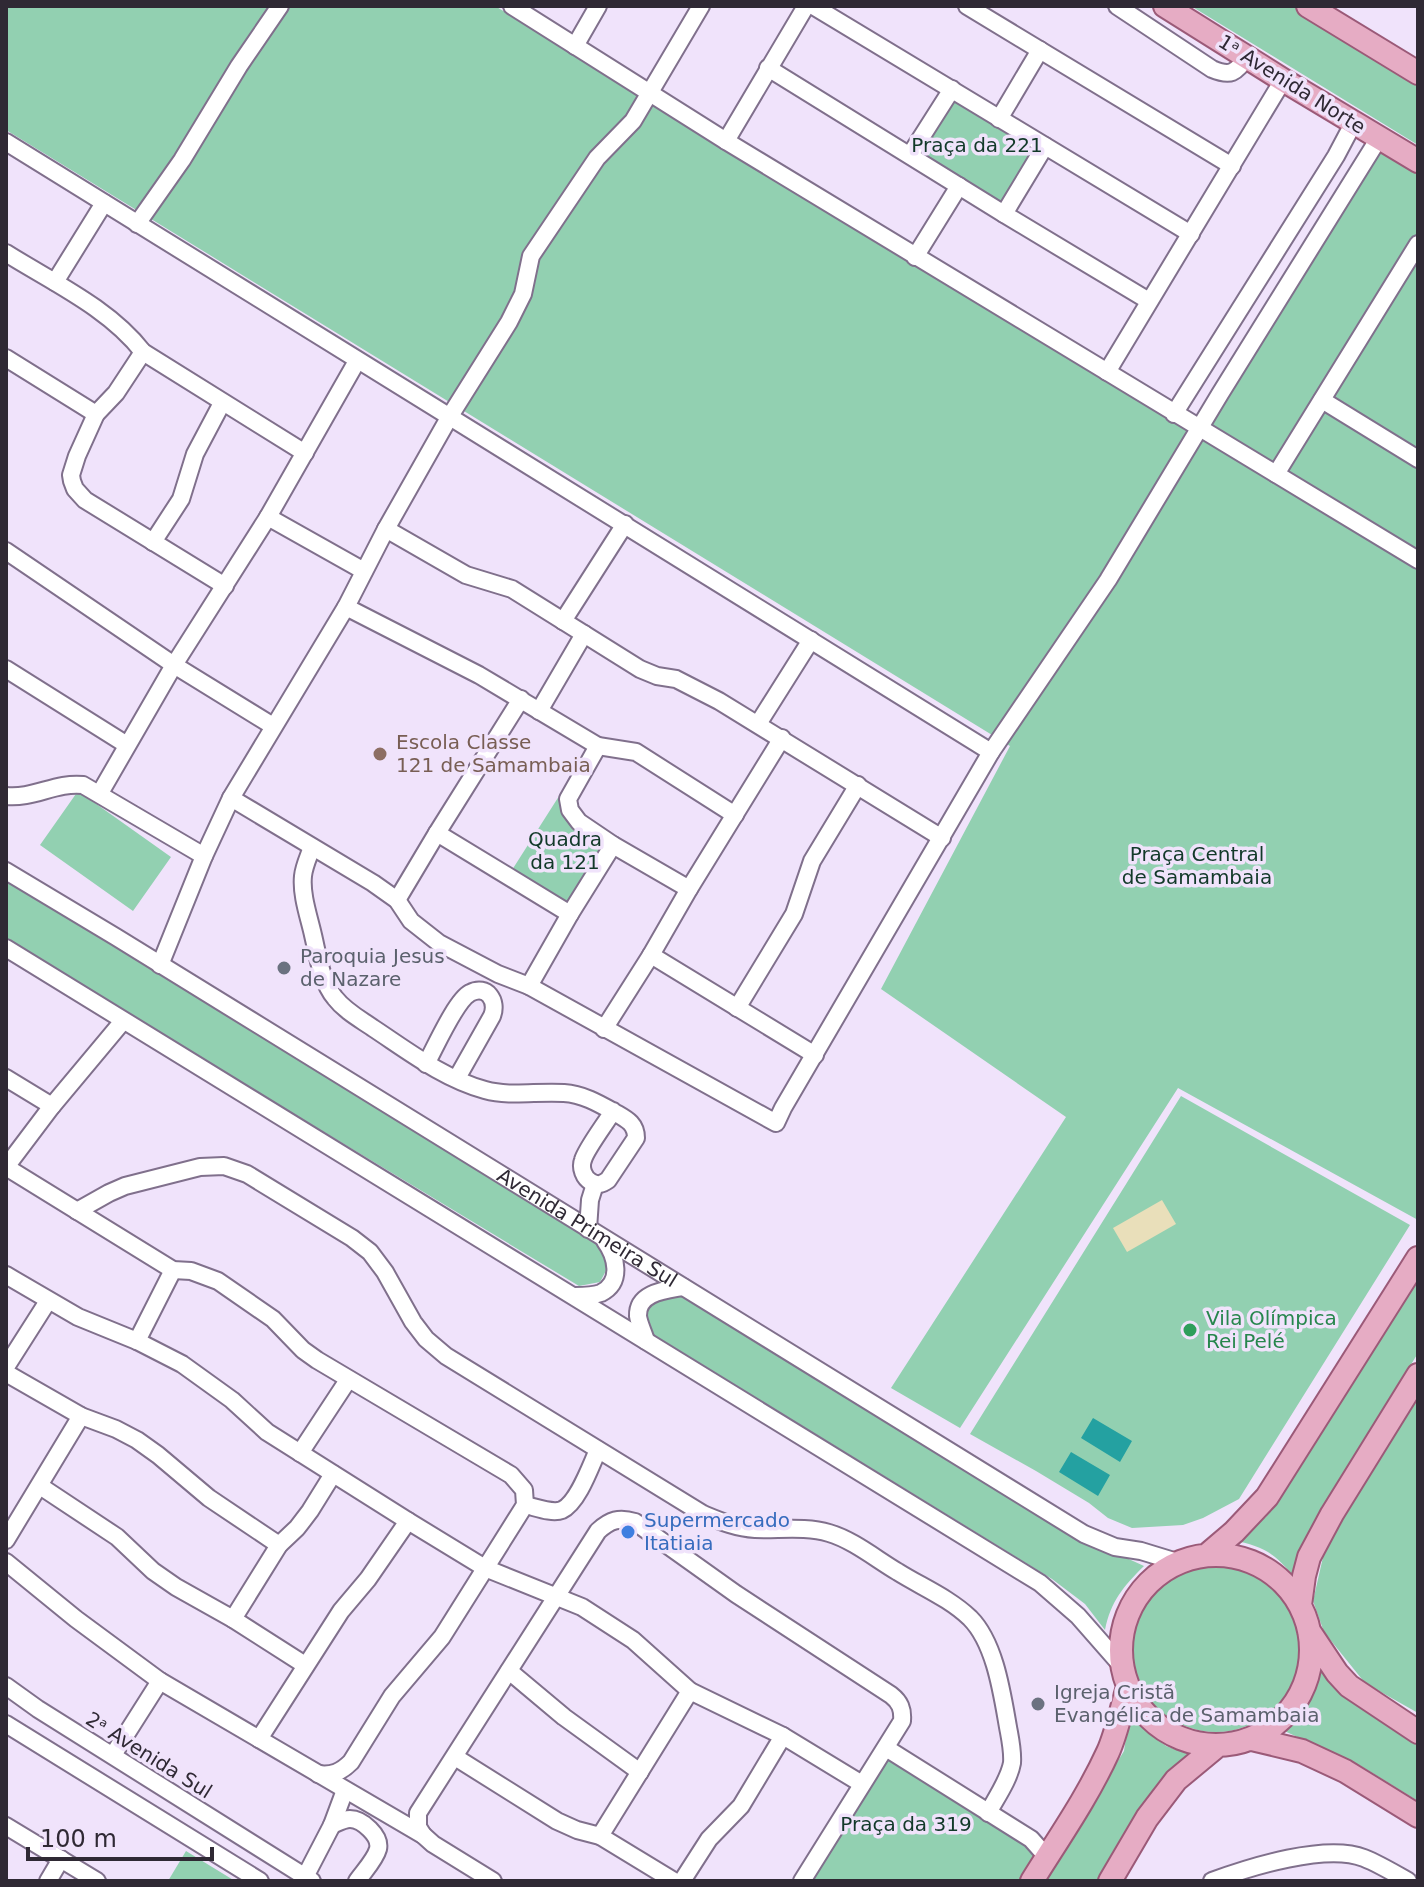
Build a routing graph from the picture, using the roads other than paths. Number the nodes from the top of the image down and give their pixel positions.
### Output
1 (280, 6) edge
2 (512, 6) edge
3 (598, 6) edge
4 (701, 6) edge
5 (806, 6) edge
6 (813, 6) edge
7 (967, 6) edge
8 (1003, 6) edge
9 (1117, 6) edge
10 (1165, 6) edge
11 (1308, 6) edge
12 (994, 23) junction
13 (575, 46) junction
14 (1040, 50) junction
15 (1247, 57) junction
16 (768, 68) junction
17 (1418, 73) edge
18 (1283, 80) junction
19 (952, 89) junction
20 (649, 93) junction
21 (999, 119) junction
22 (1354, 122) junction
23 (1379, 138) junction
24 (726, 141) junction
25 (6, 142) edge
26 (1045, 146) junction
27 (910, 155) junction
28 (1336, 156) junction
29 (1418, 161) edge
30 (1232, 166) junction
31 (1359, 170) junction
32 (959, 186) junction
33 (104, 203) junction
34 (1004, 214) junction
35 (137, 224) junction
36 (1191, 234) junction
37 (1418, 244) edge
38 (6, 253) edge
39 (915, 257) junction
40 (1412, 266) edge
41 (55, 282) junction
42 (1149, 301) junction
43 (143, 352) junction
44 (6, 358) edge
45 (357, 361) junction
46 (1107, 372) junction
47 (1197, 377) junction
48 (1220, 394) junction
49 (1322, 400) junction
50 (222, 403) junction
51 (96, 414) junction
52 (1174, 414) junction
53 (450, 416) junction
54 (1200, 429) junction
55 (305, 453) junction
56 (1418, 459) edge
57 (1276, 474) junction
58 (268, 517) junction
59 (625, 524) junction
60 (386, 529) junction
61 (153, 542) junction
62 (6, 551) edge
63 (1418, 560) edge
64 (364, 571) junction
65 (225, 586) junction
66 (346, 607) junction
67 (563, 621) junction
68 (584, 634) junction
69 (811, 640) junction
70 (174, 665) junction
71 (6, 669) edge
72 (521, 699) junction
73 (539, 711) junction
74 (758, 724) junction
75 (273, 726) junction
76 (782, 738) junction
77 (127, 745) junction
78 (598, 746) junction
79 (991, 752) junction
80 (858, 785) junction
81 (100, 793) junction
82 (6, 796) edge
83 (231, 798) junction
84 (735, 815) junction
85 (437, 833) junction
86 (942, 838) junction
87 (613, 845) junction
88 (312, 847) junction
89 (204, 856) junction
90 (6, 871) edge
91 (689, 889) junction
92 (397, 900) junction
93 (570, 914) junction
94 (6, 948) edge
95 (651, 955) junction
96 (160, 965) junction
97 (529, 986) junction
98 (737, 1008) junction
99 (123, 1021) junction
100 (604, 1029) junction
101 (815, 1055) junction
102 (426, 1064) junction
103 (6, 1078) edge
104 (457, 1078) junction
105 (52, 1106) junction
106 (613, 1111) junction
107 (6, 1167) edge
108 (595, 1184) junction
109 (77, 1211) junction
110 (595, 1233) junction
111 (1418, 1258) edge
112 (173, 1270) junction
113 (6, 1275) edge
114 (1411, 1278) edge
115 (683, 1287) junction
116 (575, 1296) junction
117 (48, 1301) junction
118 (137, 1341) junction
119 (646, 1341) junction
120 (6, 1370) edge
121 (1418, 1375) edge
122 (348, 1380) junction
123 (81, 1416) junction
124 (598, 1450) junction
125 (300, 1453) junction
126 (333, 1474) junction
127 (40, 1486) junction
128 (525, 1505) junction
129 (408, 1521) junction
130 (6, 1540) edge
131 (279, 1545) junction
132 (1207, 1555) junction
133 (6, 1562) edge
134 (1177, 1562) junction
135 (485, 1568) junction
136 (557, 1595) junction
137 (1300, 1605) junction
138 (233, 1619) junction
139 (1309, 1630) junction
140 (305, 1665) junction
141 (509, 1671) junction
142 (1124, 1676) junction
143 (160, 1681) junction
144 (6, 1686) edge
145 (690, 1691) junction
146 (6, 1724) edge
147 (1418, 1732) edge
148 (783, 1736) junction
149 (259, 1739) junction
150 (1252, 1739) junction
151 (1217, 1746) junction
152 (886, 1748) junction
153 (113, 1755) junction
154 (455, 1757) junction
155 (640, 1772) junction
156 (318, 1774) junction
157 (862, 1784) junction
158 (345, 1790) junction
159 (988, 1813) junction
160 (1418, 1816) edge
161 (332, 1825) junction
162 (6, 1826) edge
163 (227, 1828) junction
164 (423, 1835) junction
165 (600, 1836) junction
166 (1051, 1850) junction
167 (210, 1851) junction
168 (61, 1859) junction
169 (308, 1879) edge
170 (48, 1881) edge
171 (97, 1881) edge
172 (260, 1881) edge
173 (357, 1881) edge
174 (493, 1881) edge
175 (674, 1881) edge
176 (682, 1881) edge
177 (802, 1881) edge
178 (1032, 1881) edge
179 (1110, 1881) edge
180 (1212, 1881) edge
181 (1408, 1881) edge

1 - 35 street
2 - 13 street
3 - 13 street
4 - 20 street
5 - 16 street
6 - 19 street
7 - 12 street
8 - 12 street
9 - 15 street
10 - 15 main road, 1ᵃ Avenida Norte
11 - 17 main road
12 - 14 street
13 - 20 street
14 - 21 street
14 - 30 street
15 - 18 main road, 1ᵃ Avenida Norte
16 - 24 street
16 - 27 street
18 - 22 main road, 1ᵃ Avenida Norte
18 - 30 street
19 - 21 street
19 - 27 street
20 - 24 street
20 - 53 street
21 - 26 street
22 - 23 main road, 1ᵃ Avenida Norte
22 - 28 street
23 - 29 main road, 1ᵃ Avenida Norte
23 - 31 street
24 - 39 street
25 - 33 street
26 - 34 street
26 - 36 street
27 - 32 street
28 - 31 street
28 - 47 street
30 - 36 street
31 - 48 street
32 - 34 street
32 - 39 street
33 - 35 street
33 - 41 street
34 - 42 street
35 - 45 street
36 - 42 street
37 - 40 street
38 - 41 street
39 - 46 street
40 - 49 street
41 - 43 street
42 - 46 street
43 - 50 street
43 - 51 street
44 - 51 street
45 - 53 street
45 - 55 street
46 - 52 street
47 - 48 street
47 - 52 street
48 - 54 street
49 - 56 street
49 - 57 street
50 - 55 street
50 - 61 street
51 - 61 street
52 - 54 street
53 - 59 street
53 - 60 street
54 - 57 street
54 - 79 street
55 - 58 street
57 - 63 street
58 - 64 street
58 - 65 street
59 - 67 street
59 - 69 street
60 - 64 street
60 - 67 street
61 - 65 street
62 - 70 street
64 - 66 street
65 - 70 street
66 - 72 street
66 - 75 street
67 - 68 street
68 - 73 street
68 - 74 street
69 - 74 street
69 - 79 street
70 - 75 street
70 - 77 street
71 - 77 street
72 - 73 street
72 - 85 street
73 - 78 street
74 - 76 street
75 - 83 street
76 - 80 street
76 - 84 street
77 - 81 street
78 - 84 street
78 - 87 street
79 - 86 street
80 - 86 street
80 - 98 street
81 - 82 street
81 - 89 street
83 - 88 street
83 - 89 street
84 - 91 street
85 - 92 street
85 - 93 street
86 - 101 street
87 - 91 street
87 - 93 street
88 - 92 street
88 - 102 street
89 - 96 street
90 - 96 street, Avenida Primeira Sul
91 - 95 street
92 - 97 street
93 - 97 street
94 - 99 street
95 - 98 street
95 - 100 street
96 - 110 street, Avenida Primeira Sul
97 - 100 street
98 - 101 street
99 - 105 street
99 - 116 street
100 - 101 street
102 - 104 street
102 - 104 street
103 - 105 street
104 - 106 street
105 - 107 street
106 - 108 street
106 - 108 street
107 - 109 street
108 - 110 street
109 - 112 street
109 - 124 street
110 - 115 street, Avenida Primeira Sul
110 - 116 street
111 - 114 main road
112 - 118 street
112 - 122 street
113 - 117 street
114 - 132 main road
115 - 119 street
115 - 134 street, Avenida Primeira Sul
116 - 119 street
117 - 118 street
117 - 120 street
118 - 125 street
119 - 142 street
120 - 123 street
121 - 137 main road
122 - 125 street
122 - 128 street
123 - 127 street
123 - 131 street
124 - 128 street
124 - 159 street
125 - 126 street
126 - 129 street
126 - 131 street
127 - 130 street
127 - 138 street
128 - 135 street
129 - 135 street
129 - 140 street
131 - 138 street
132 - 134 main road
132 - 137 main road
133 - 143 street
134 - 142 main road
135 - 136 street
135 - 156 street
136 - 141 street
136 - 145 street
136 - 152 street
137 - 139 main road
138 - 140 street
139 - 147 main road
139 - 150 main road
140 - 149 street
141 - 154 street
141 - 155 street
142 - 151 main road
142 - 166 main road
143 - 149 street
143 - 153 street
144 - 153 street, 2ᵃ Avenida Sul
145 - 148 street
145 - 155 street
146 - 167 street
148 - 157 street
148 - 176 street
149 - 156 street
150 - 151 main road
150 - 160 main road
151 - 179 main road
152 - 157 street
152 - 159 street
153 - 163 street, 2ᵃ Avenida Sul
154 - 164 street
154 - 165 street
155 - 165 street
156 - 158 street
157 - 177 street
158 - 161 street
158 - 164 street
159 - 166 street
161 - 169 street
161 - 173 street
162 - 168 street
163 - 167 street
163 - 169 street, 2ᵃ Avenida Sul
164 - 174 street
165 - 175 street
166 - 178 main road
167 - 172 street
168 - 170 street
168 - 171 street
180 - 181 street

